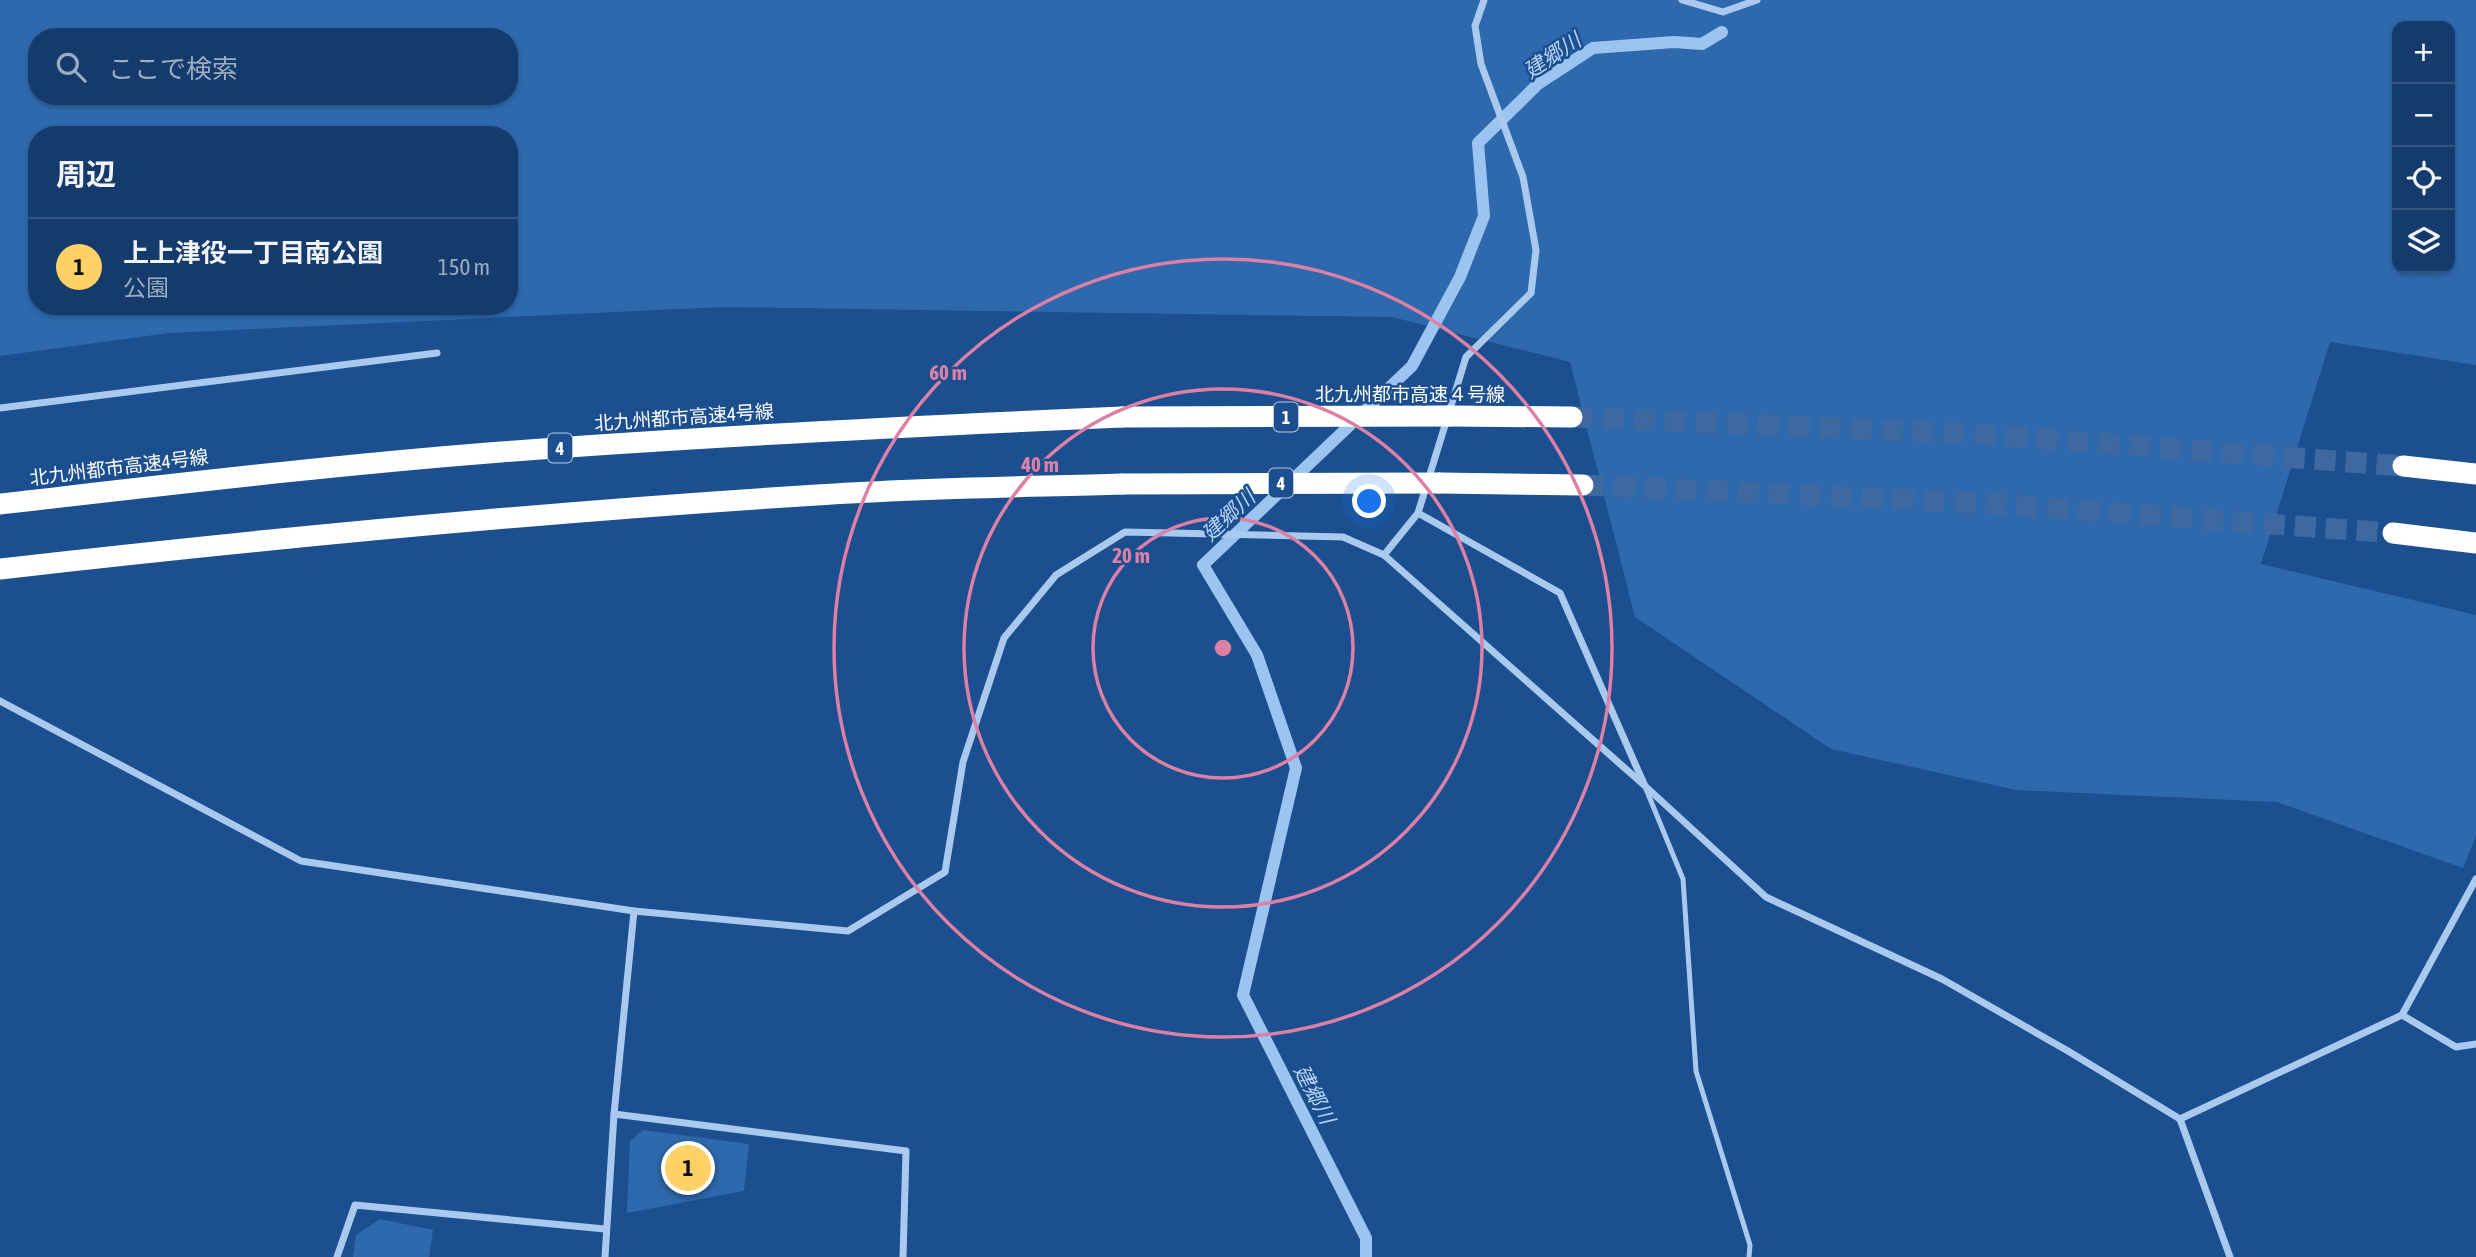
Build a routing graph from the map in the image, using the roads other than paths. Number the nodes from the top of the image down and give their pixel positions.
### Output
1 (1484, 0) edge
2 (1682, 0) edge
3 (1756, 0) edge
4 (437, 353) dead end
5 (0, 408) edge
6 (1572, 417) tunnel mouth
7 (1122, 418) joint
8 (2403, 466) tunnel mouth
9 (2476, 474) edge
10 (1583, 485) tunnel mouth
11 (0, 504) edge
12 (1418, 513) junction
13 (2393, 533) tunnel mouth
14 (2476, 543) edge
15 (1384, 555) junction
16 (0, 569) edge
17 (0, 701) edge
18 (1645, 786) junction
19 (2476, 879) edge
20 (634, 911) junction
21 (2402, 1015) junction
22 (2476, 1044) edge
23 (614, 1114) junction
24 (2180, 1119) junction
25 (605, 1229) junction
26 (337, 1257) edge
27 (605, 1257) edge
28 (903, 1257) edge
29 (1749, 1257) edge
30 (2230, 1257) edge

1 - 12 street
2 - 3 street
4 - 5 street
6 - 7 highway, 北九州都市高速４号線 / 1, bridge
7 - 11 highway, 北九州都市高速4号線 / 4
8 - 9 highway
10 - 16 highway, 4, bridge
12 - 15 street
12 - 18 street
13 - 14 highway
15 - 18 street
15 - 20 street
17 - 20 street
18 - 24 street
18 - 29 lane
19 - 21 street
20 - 23 street
21 - 22 street
21 - 24 street
23 - 25 street
23 - 28 street
24 - 30 street
25 - 26 street
25 - 27 street

